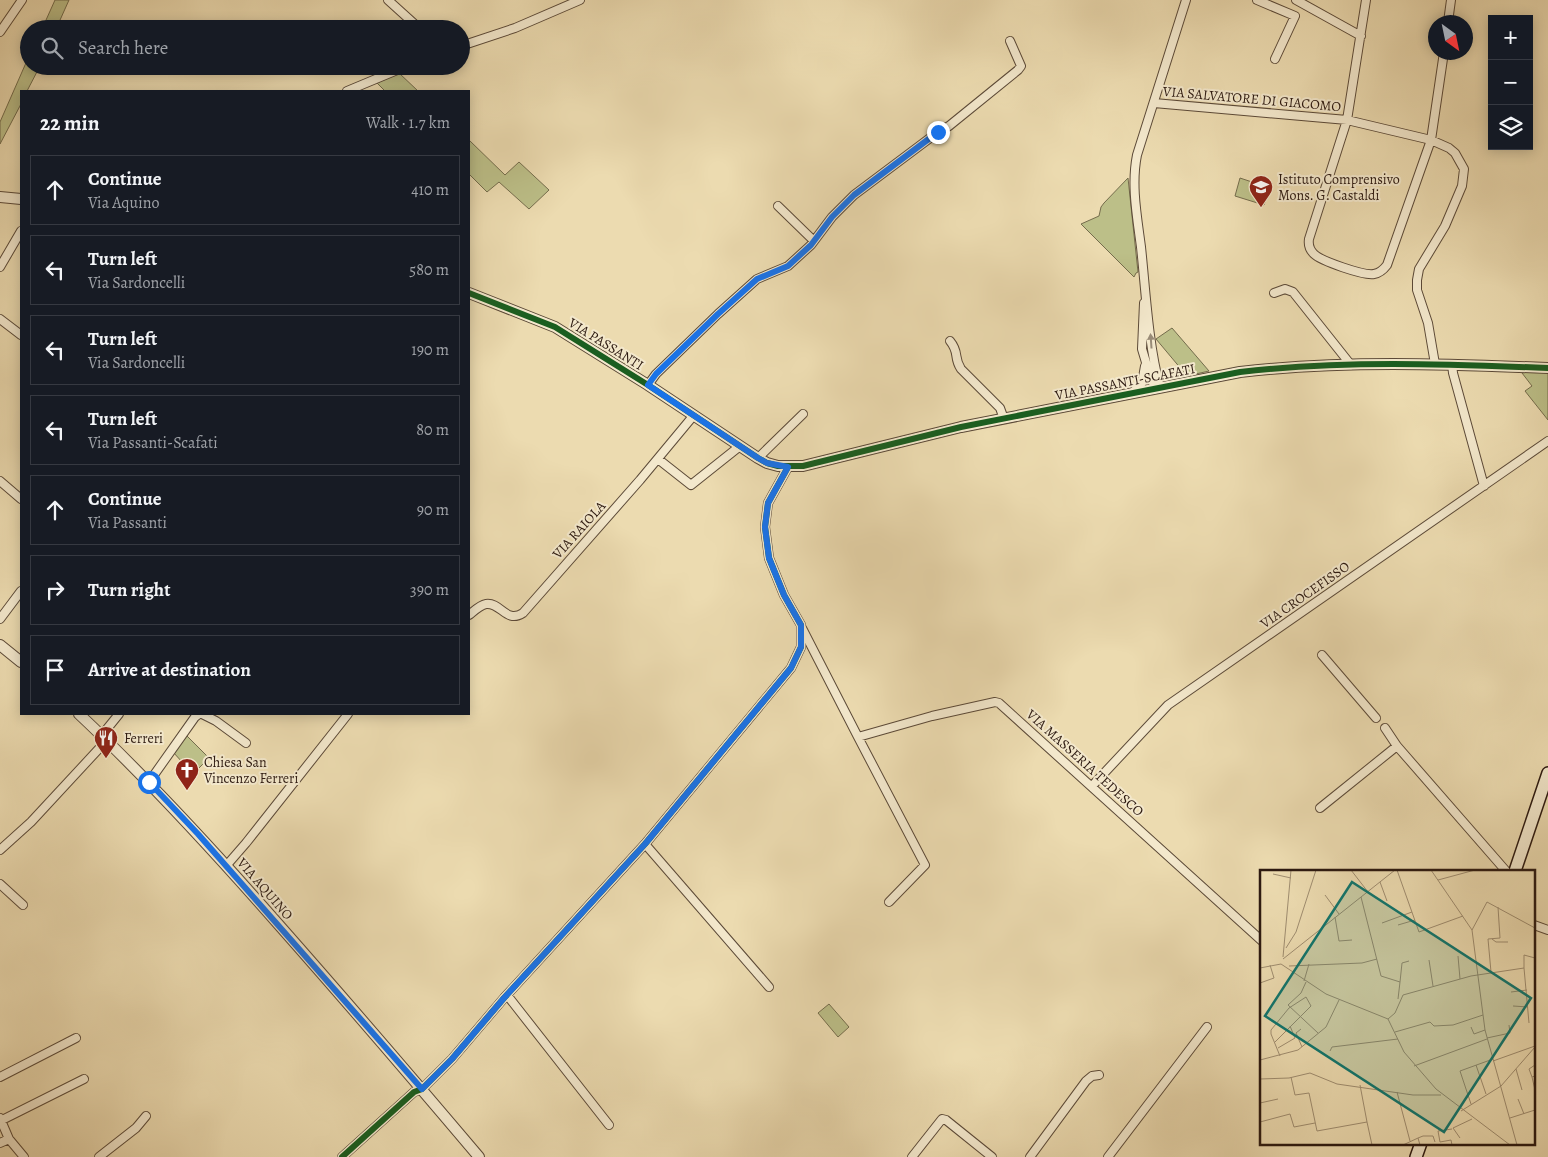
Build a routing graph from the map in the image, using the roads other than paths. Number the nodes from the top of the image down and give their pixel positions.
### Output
1 (22, 0) edge
2 (388, 0) edge
3 (580, 0) edge
4 (1186, 0) edge
5 (1257, 0) edge
6 (1296, 0) edge
7 (1366, 0) edge
8 (1451, 0) edge
9 (1449, 15) edge
10 (410, 20) edge
11 (0, 32) edge
12 (1360, 36) junction
13 (1010, 41) dead end
14 (470, 43) edge
15 (1275, 59) dead end
16 (1443, 60) edge
17 (386, 75) edge
18 (350, 90) edge
19 (1154, 103) junction
20 (1347, 120) junction
21 (1431, 140) junction
22 (0, 196) edge
23 (20, 199) edge
24 (778, 206) dead end
25 (20, 232) edge
26 (814, 241) junction
27 (0, 267) edge
28 (470, 293) edge
29 (1144, 293) junction
30 (1274, 294) dead end
31 (0, 320) edge
32 (20, 334) edge
33 (950, 341) dead end
34 (1145, 364) junction
35 (1435, 364) junction
36 (1452, 364) junction
37 (1351, 365) junction
38 (1548, 368) edge
39 (648, 385) junction
40 (1158, 389) junction
41 (1130, 394) junction
42 (802, 414) dead end
43 (694, 415) junction
44 (1004, 419) junction
45 (721, 433) joint
46 (1548, 441) edge
47 (740, 446) junction
48 (758, 458) junction
49 (658, 459) junction
50 (788, 467) junction
51 (0, 481) edge
52 (1484, 486) junction
53 (20, 498) edge
54 (20, 592) edge
55 (470, 614) edge
56 (0, 619) edge
57 (801, 625) junction
58 (0, 645) edge
59 (1322, 655) dead end
60 (20, 661) edge
61 (80, 715) edge
62 (118, 715) edge
63 (196, 715) edge
64 (200, 715) edge
65 (347, 715) edge
66 (1376, 718) dead end
67 (1385, 728) dead end
68 (858, 737) junction
69 (104, 738) junction
70 (246, 743) dead end
71 (1397, 746) junction
72 (1548, 773) edge
73 (149, 782) junction
74 (1092, 786) junction
75 (1320, 808) dead end
76 (645, 844) junction
77 (0, 850) edge
78 (226, 866) junction
79 (1505, 870) edge
80 (1515, 870) edge
81 (0, 884) edge
82 (889, 902) dead end
83 (23, 906) dead end
84 (1536, 926) edge
85 (1548, 930) edge
86 (1260, 939) edge
87 (769, 987) dead end
88 (507, 995) junction
89 (1207, 1027) dead end
90 (76, 1038) dead end
91 (1176, 1060) dead end
92 (1098, 1075) dead end
93 (0, 1077) edge
94 (84, 1079) dead end
95 (422, 1089) junction
96 (146, 1116) dead end
97 (1, 1119) edge
98 (609, 1125) dead end
99 (9, 1139) junction
100 (0, 1143) edge
101 (1421, 1144) edge
102 (24, 1157) edge
103 (99, 1157) edge
104 (342, 1157) edge
105 (479, 1157) edge
106 (912, 1157) edge
107 (992, 1157) edge
108 (1030, 1157) edge
109 (1102, 1157) edge
110 (1108, 1157) edge
111 (1416, 1157) edge

1 - 11 street
2 - 10 street
3 - 14 street
4 - 19 street
5 - 15 street
6 - 12 street
7 - 12 street, VIA SALVATORE DI GIACOMO
8 - 9 street
12 - 20 street, VIA SALVATORE DI GIACOMO
13 - 26 street
16 - 21 street, VIA SALVATORE DI GIACOMO
17 - 18 street
19 - 20 street, VIA SALVATORE DI GIACOMO
19 - 29 street
20 - 21 street, VIA SALVATORE DI GIACOMO
20 - 21 street, VIA SALVATORE DI GIACOMO
21 - 35 street, VIA SALVATORE DI GIACOMO
22 - 23 street
24 - 26 street
25 - 27 street
26 - 39 street
28 - 39 street, VIA PASSANTI
29 - 34 street
40 -> 29 street
30 - 37 street
31 - 32 street
33 - 44 street
34 - 40 street
34 - 41 street
35 - 36 street, VIA PASSANTI-SCAFATI
35 - 37 street, VIA PASSANTI-SCAFATI
36 - 38 street, VIA PASSANTI-SCAFATI
36 - 52 street
37 - 40 street, VIA PASSANTI-SCAFATI
39 - 43 street, VIA PASSANTI
40 - 41 street, VIA PASSANTI-SCAFATI
41 - 44 street, VIA PASSANTI-SCAFATI
42 - 48 street
43 - 45 street, VIA PASSANTI
43 - 49 street, VIA RAIOLA
44 - 50 street, VIA PASSANTI-SCAFATI
45 - 47 street, VIA PASSANTI-SCAFATI
46 - 52 street, VIA CROCEFISSO
47 - 48 street, VIA PASSANTI-SCAFATI
47 - 49 street
48 - 50 street, VIA PASSANTI-SCAFATI
49 - 55 street, VIA RAIOLA
50 - 57 street
51 - 53 street
52 - 74 street, VIA CROCEFISSO
54 - 56 street
57 - 68 street
57 - 76 street
58 - 60 street
59 - 66 street
61 - 69 street, VIA AQUINO
62 - 69 street
63 - 73 street
64 - 70 street
65 - 78 street
67 - 71 street
68 - 74 street, VIA MASSERIA TEDESCO
68 - 82 street
69 - 73 street, VIA AQUINO
69 - 77 street
71 - 75 street
71 - 79 street
72 - 80 main road
73 - 78 street, VIA AQUINO
74 - 86 street, VIA MASSERIA TEDESCO
76 - 87 street
76 - 88 street
78 - 95 street, VIA AQUINO
81 - 83 street
84 - 85 street
88 - 95 street
88 - 98 street
89 - 110 street
90 - 93 street
91 - 109 street
92 - 108 street
94 - 97 street
95 - 104 street
95 - 105 street, VIA AQUINO
96 - 103 street
97 - 99 street
99 - 100 street
99 - 102 street
101 - 111 main road
106 - 107 street

